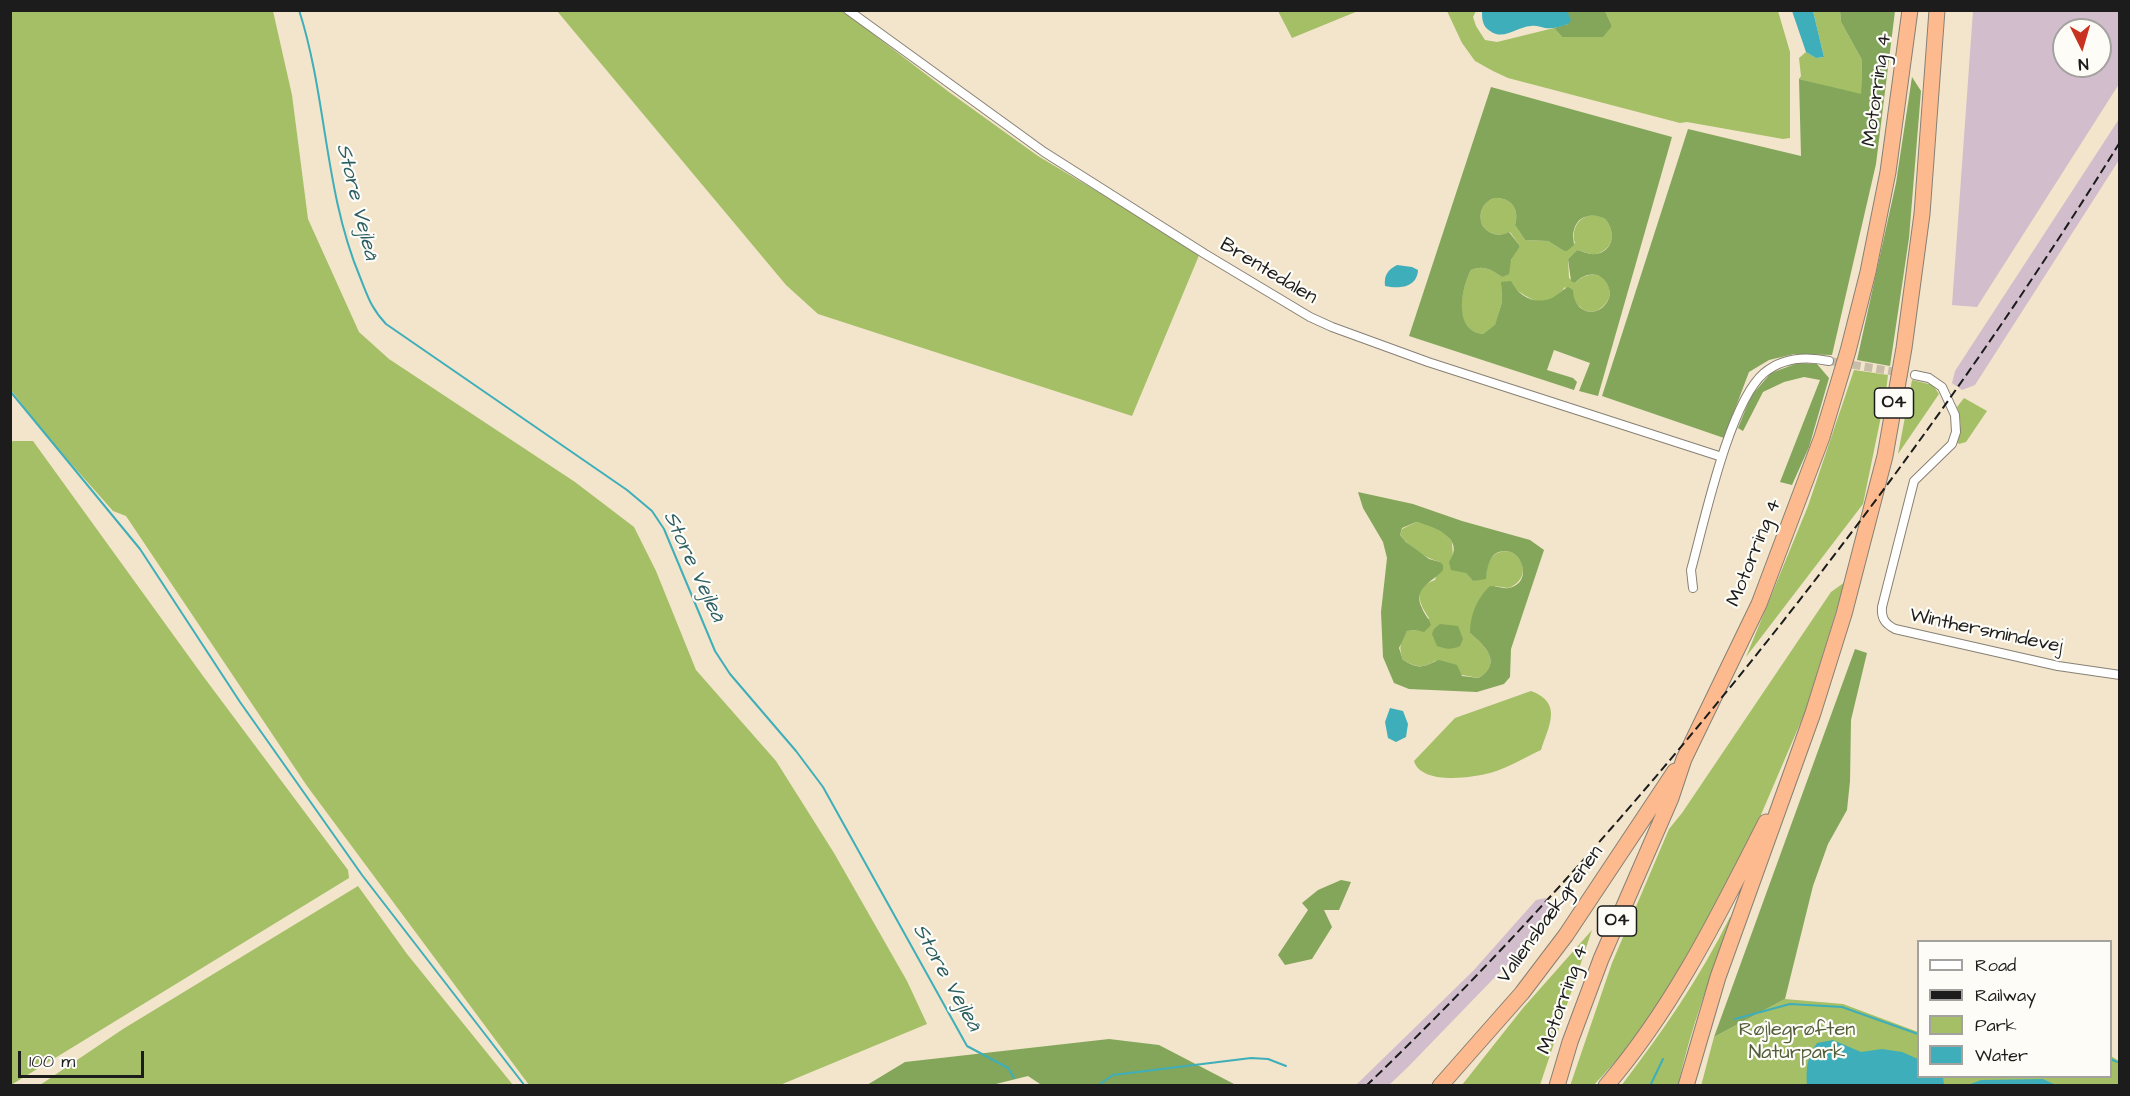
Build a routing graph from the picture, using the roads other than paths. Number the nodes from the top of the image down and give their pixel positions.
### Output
1 (848, 10) edge
2 (1910, 10) edge
3 (1937, 10) edge
4 (1829, 361) tunnel mouth
5 (1915, 375) tunnel mouth
6 (1722, 457) junction
7 (1693, 588) dead end
8 (2120, 675) edge
9 (1684, 759) junction
10 (1787, 782) junction
11 (1440, 1086) edge
12 (1557, 1086) edge
13 (1606, 1086) edge
14 (1686, 1086) edge

1 - 6 street, Brentedalen
2 - 9 highway, Motorring 4 / O4
3 - 10 highway, O4
4 - 6 street
5 - 8 street, Winthersmindevej
6 - 7 street
9 - 11 highway, Vallensbækgrenen
9 - 12 highway, Motorring 4 / O4
10 - 13 highway
10 - 14 highway, O4

